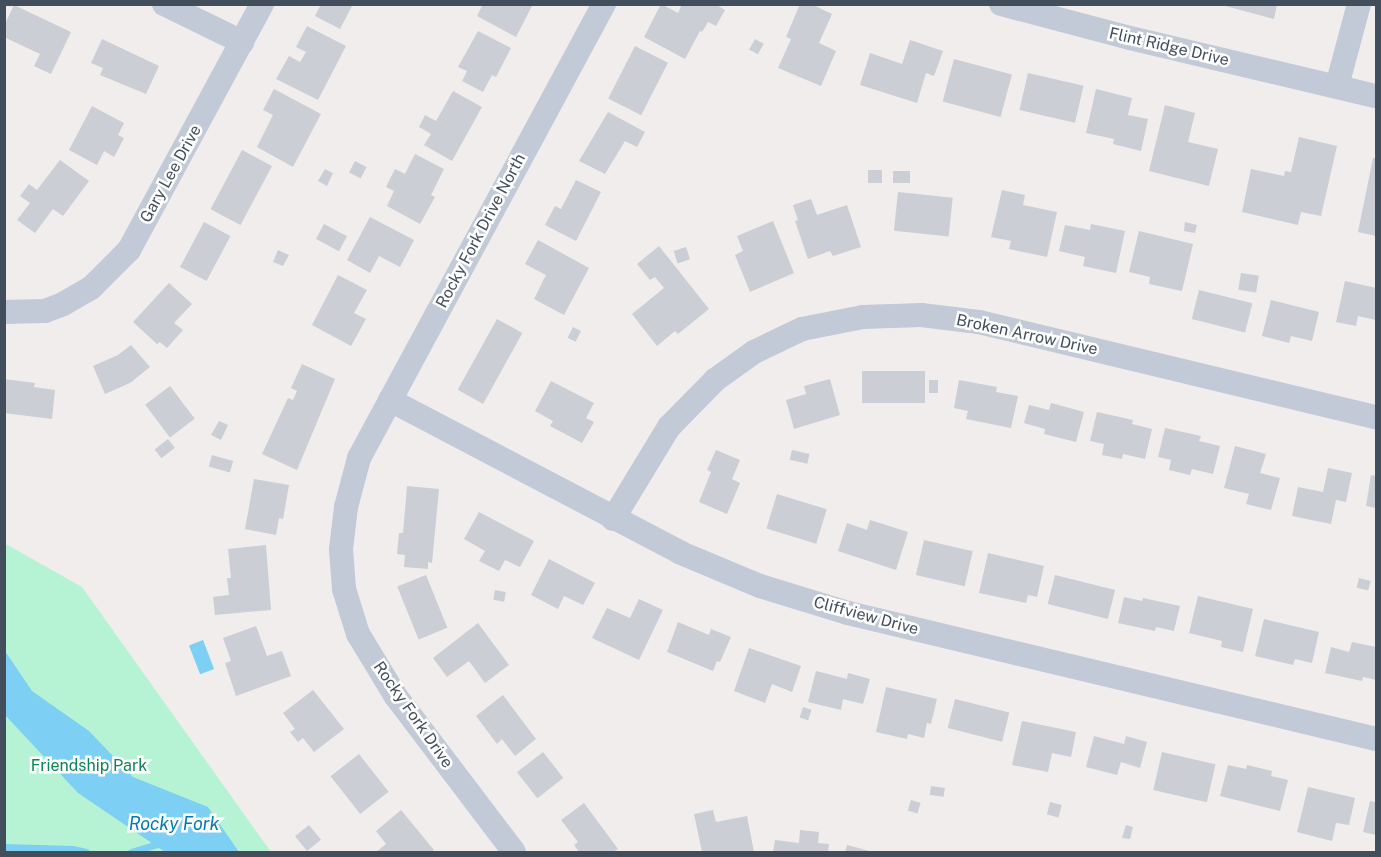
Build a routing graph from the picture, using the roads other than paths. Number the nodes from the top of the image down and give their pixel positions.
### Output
1 (164, 4) edge
2 (262, 4) edge
3 (604, 4) edge
4 (1001, 4) edge
5 (1359, 4) edge
6 (1041, 10) edge
7 (242, 42) junction
8 (1337, 86) junction
9 (1377, 96) edge
10 (4, 312) edge
11 (390, 400) junction
12 (1377, 417) edge
13 (359, 458) joint
14 (613, 519) junction
15 (1377, 739) edge
16 (514, 852) edge

1 - 7 street
2 - 7 street, Gary Lee Drive
3 - 11 street, Rocky Fork Drive North
4 - 6 street, Flint Ridge Drive
5 - 8 street
6 - 8 street, Flint Ridge Drive
7 - 10 street, Gary Lee Drive
8 - 9 street, Flint Ridge Drive
11 - 13 street, Rocky Fork Drive North
11 - 14 street, Cliffview Drive
12 - 14 street, Broken Arrow Drive
13 - 16 street, Rocky Fork Drive
14 - 15 street, Cliffview Drive

